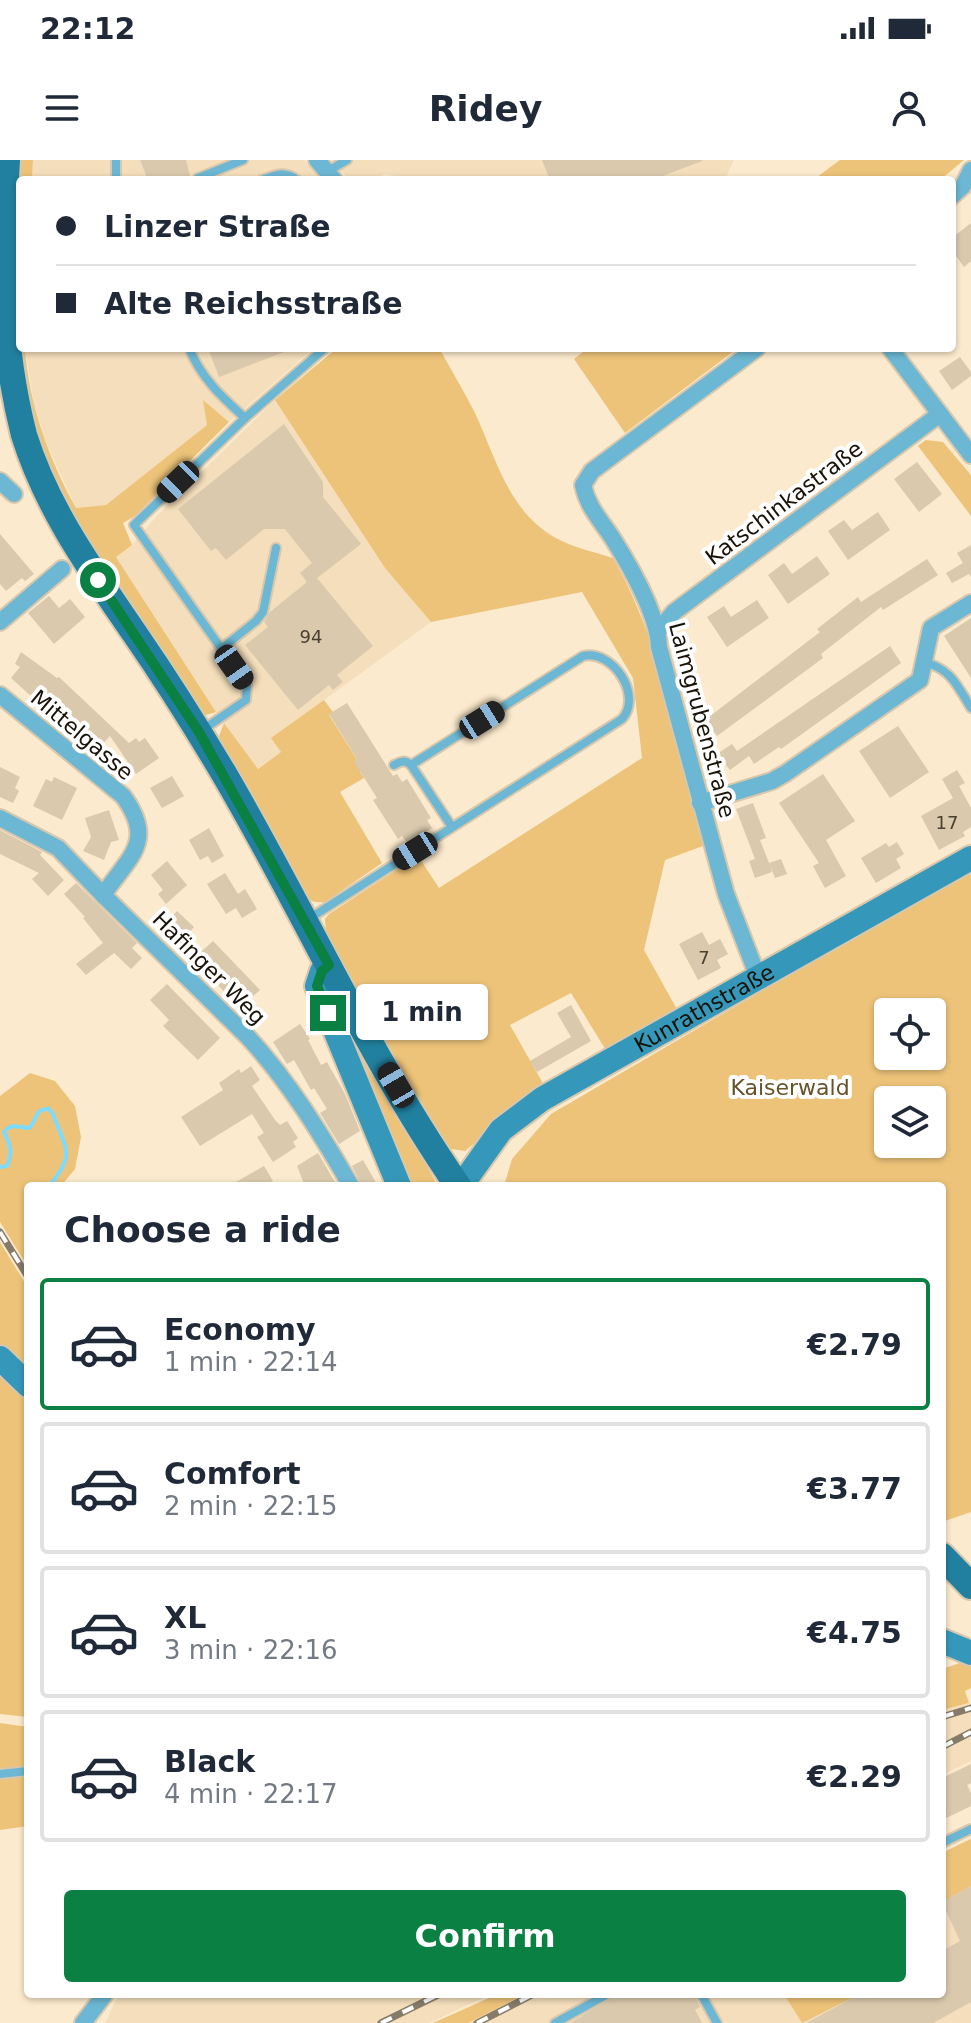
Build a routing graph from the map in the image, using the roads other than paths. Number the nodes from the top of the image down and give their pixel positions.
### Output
1 (7, 160) edge
2 (243, 160) edge
3 (347, 160) edge
4 (226, 163) edge
5 (971, 170) edge
6 (326, 171) edge
7 (202, 176) edge
8 (962, 193) edge
9 (191, 352) edge
10 (320, 352) edge
11 (752, 352) edge
12 (893, 352) edge
13 (940, 414) junction
14 (245, 418) junction
15 (971, 455) edge
16 (0, 481) edge
17 (14, 494) dead end
18 (276, 548) dead end
19 (62, 569) dead end
20 (971, 603) edge
21 (0, 622) edge
22 (658, 631) junction
23 (221, 649) junction
24 (923, 662) junction
25 (0, 695) edge
26 (971, 708) edge
27 (199, 732) junction
28 (394, 765) dead end
29 (411, 765) junction
30 (700, 803) junction
31 (0, 818) edge
32 (452, 827) junction
33 (971, 858) edge
34 (103, 895) junction
35 (306, 921) junction
36 (329, 965) junction
37 (758, 977) junction
38 (349, 1182) edge
39 (397, 1182) edge
40 (457, 1182) edge
41 (463, 1182) edge
42 (0, 1358) edge
43 (24, 1381) edge
44 (946, 1560) edge
45 (971, 1586) edge
46 (24, 1771) edge
47 (0, 1774) edge
48 (971, 1829) edge
49 (946, 1841) edge
50 (102, 1998) edge
51 (601, 1998) edge
52 (703, 1998) edge
53 (83, 2023) edge
54 (555, 2023) edge
55 (717, 2023) edge

1 - 27 main road
2 - 4 lane
3 - 6 lane
4 - 7 lane
5 - 8 street
9 - 14 lane
10 - 14 lane
11 - 22 street, Laimgrubenstraße
12 - 13 street
13 - 15 street
13 - 22 street, Katschinkastraße
14 - 23 lane
16 - 17 street
18 - 23 lane
19 - 21 street
20 - 24 street
22 - 30 street, Laimgrubenstraße
23 - 27 lane
24 - 26 lane
24 - 30 street
25 - 34 street, Mittelgasse
27 - 35 main road
28 - 29 lane
29 - 32 lane
29 - 32 lane
30 - 37 street, Laimgrubenstraße
31 - 34 street, Hafinger Weg
32 - 35 lane
33 - 37 street, Kunrathstraße
34 - 38 street, Hafinger Weg
35 - 36 main road
36 - 39 street
36 - 40 main road
37 - 41 street, Kunrathstraße
42 - 43 street
44 - 45 main road
46 - 47 lane
48 - 49 lane
50 - 53 street
51 - 54 lane
52 - 55 lane

